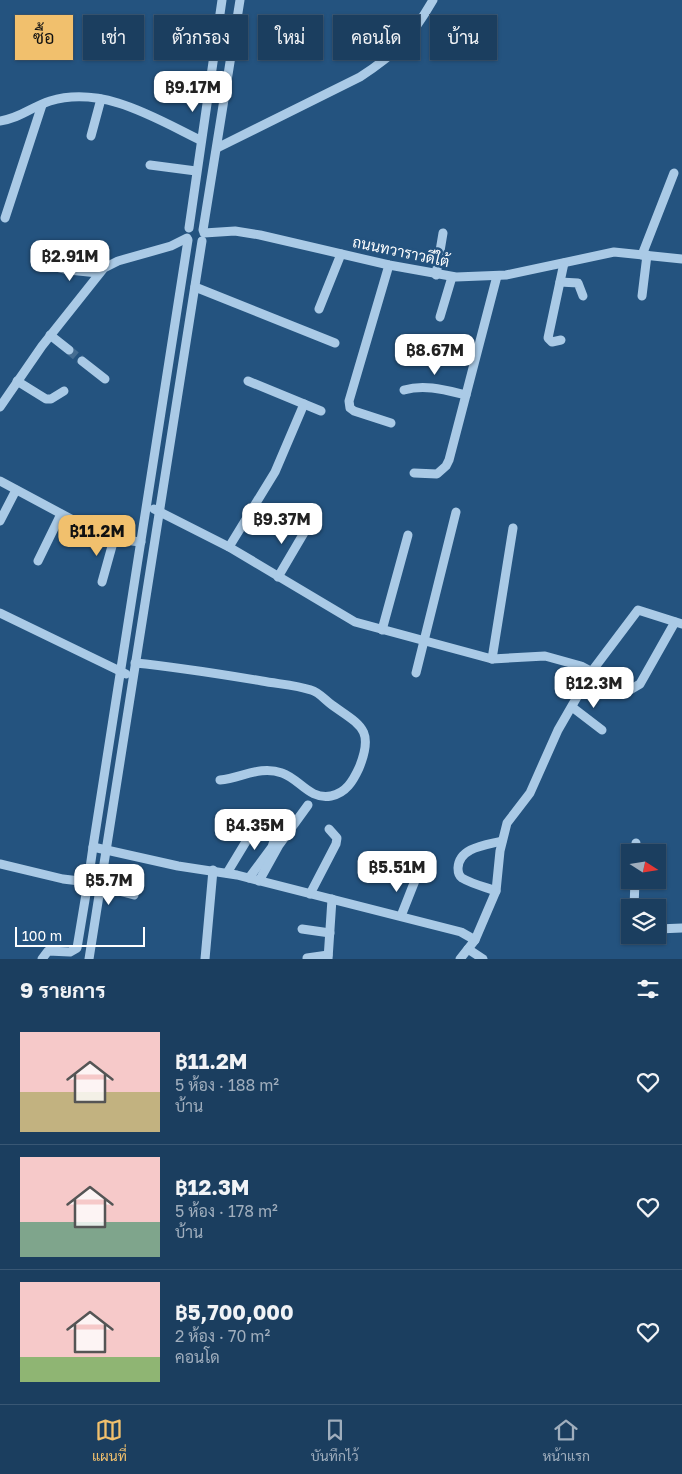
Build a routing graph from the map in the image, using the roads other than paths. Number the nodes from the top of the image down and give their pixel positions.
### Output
1 (222, 0) edge
2 (240, 0) edge
3 (433, 0) edge
4 (100, 99) junction
5 (42, 105) junction
6 (0, 121) edge
7 (92, 136) dead end
8 (200, 140) junction
9 (217, 148) junction
10 (150, 164) dead end
11 (196, 171) junction
12 (674, 173) dead end
13 (5, 218) dead end
14 (188, 228) junction
15 (443, 233) dead end
16 (203, 235) junction
17 (187, 239) junction
18 (341, 254) junction
19 (645, 255) junction
20 (682, 259) edge
21 (564, 263) junction
22 (48, 264) dead end
23 (388, 265) junction
24 (98, 274) junction
25 (436, 275) junction
26 (496, 276) junction
27 (452, 277) junction
28 (560, 282) junction
29 (195, 287) junction
30 (583, 296) dead end
31 (642, 296) dead end
32 (319, 309) dead end
33 (440, 317) dead end
34 (50, 335) junction
35 (561, 340) dead end
36 (335, 343) dead end
37 (69, 350) tunnel mouth
38 (82, 361) tunnel mouth
39 (105, 379) dead end
40 (17, 381) junction
41 (248, 381) dead end
42 (404, 390) dead end
43 (64, 391) dead end
44 (466, 395) junction
45 (3, 396) edge
46 (304, 404) junction
47 (0, 406) edge
48 (321, 411) dead end
49 (390, 423) dead end
50 (414, 473) dead end
51 (0, 481) edge
52 (16, 490) junction
53 (146, 507) junction
54 (158, 510) junction
55 (456, 512) dead end
56 (62, 514) junction
57 (0, 521) edge
58 (308, 526) dead end
59 (513, 528) dead end
60 (408, 535) dead end
61 (114, 539) junction
62 (141, 542) junction
63 (229, 546) junction
64 (38, 561) dead end
65 (278, 577) junction
66 (102, 582) dead end
67 (0, 613) edge
68 (678, 623) edge
69 (382, 630) junction
70 (425, 640) junction
71 (492, 659) junction
72 (135, 663) junction
73 (592, 671) junction
74 (120, 672) junction
75 (416, 673) dead end
76 (133, 677) junction
77 (572, 707) junction
78 (602, 730) dead end
79 (220, 780) dead end
80 (308, 805) dead end
81 (259, 820) dead end
82 (329, 829) dead end
83 (277, 832) dead end
84 (502, 842) junction
85 (93, 847) junction
86 (107, 850) junction
87 (1, 864) dead end
88 (213, 870) junction
89 (227, 873) junction
90 (249, 878) junction
91 (416, 878) dead end
92 (259, 881) junction
93 (88, 882) junction
94 (100, 886) junction
95 (496, 892) junction
96 (310, 894) junction
97 (134, 895) dead end
98 (332, 899) junction
99 (401, 916) junction
100 (682, 928) edge
101 (302, 929) dead end
102 (666, 929) edge
103 (330, 933) junction
104 (475, 940) junction
105 (468, 949) junction
106 (328, 957) edge
107 (307, 958) dead end
108 (42, 959) edge
109 (89, 959) edge
110 (205, 959) edge
111 (460, 959) edge
112 (483, 959) edge

1 - 8 street
2 - 9 street
3 - 9 street
4 - 5 street
4 - 7 street
4 - 8 street
5 - 6 street
5 - 13 street
8 - 11 street
9 - 16 street
10 - 11 street
11 - 14 street
12 - 19 street
14 - 16 street
14 - 17 street
15 - 25 street
16 - 17 street
16 - 18 street, ถนนทวาราวดีใต้
16 - 29 street
17 - 24 street
17 - 53 street
18 - 23 street, ถนนทวาราวดีใต้
18 - 32 street
19 - 20 street, ถนนทวาราวดีใต้
19 - 21 street, ถนนทวาราวดีใต้
19 - 31 street
21 - 26 street, ถนนทวาราวดีใต้
21 - 28 street
22 - 24 street
23 - 25 street, ถนนทวาราวดีใต้
23 - 49 street
24 - 34 street
25 - 27 street, ถนนทวาราวดีใต้
26 - 27 street, ถนนทวาราวดีใต้
26 - 44 street
27 - 33 street
28 - 30 street
28 - 35 street
29 - 36 street
29 - 54 street
34 - 37 street
34 - 40 street
38 - 39 street
40 - 43 street
40 - 45 street
41 - 46 street
42 - 44 street
44 - 50 street
45 - 47 street
46 - 48 street
46 - 63 street
51 - 52 street
52 - 56 street
52 - 57 street
53 - 54 street
53 - 62 street
54 - 63 street
54 - 72 street
55 - 70 street
56 - 61 street
56 - 64 street
58 - 65 street
59 - 71 street
60 - 69 street
61 - 62 street
61 - 66 street
62 - 74 street
63 - 65 street
65 - 69 street
67 - 74 street
68 - 73 street
68 - 73 street
69 - 70 street
70 - 71 street
70 - 75 street
71 - 73 street
72 - 76 street
72 - 79 street
73 - 77 street
74 - 76 street
74 - 85 street
76 - 86 street
77 - 78 street
77 - 84 street
80 - 92 street
81 - 89 street
82 - 96 street
83 - 90 street
84 - 95 street
84 - 95 street
85 - 86 street
85 - 93 street
86 - 88 street
86 - 94 street
87 - 93 street
88 - 89 street
88 - 110 street
89 - 90 street
90 - 92 street
91 - 99 street
92 - 96 street
93 - 108 street
94 - 97 street
94 - 109 street
95 - 104 street
96 - 98 street
98 - 99 street
98 - 103 street
99 - 104 street
100 - 102 street
101 - 103 street
103 - 106 street
104 - 105 street
105 - 111 street
105 - 112 street
106 - 107 street

